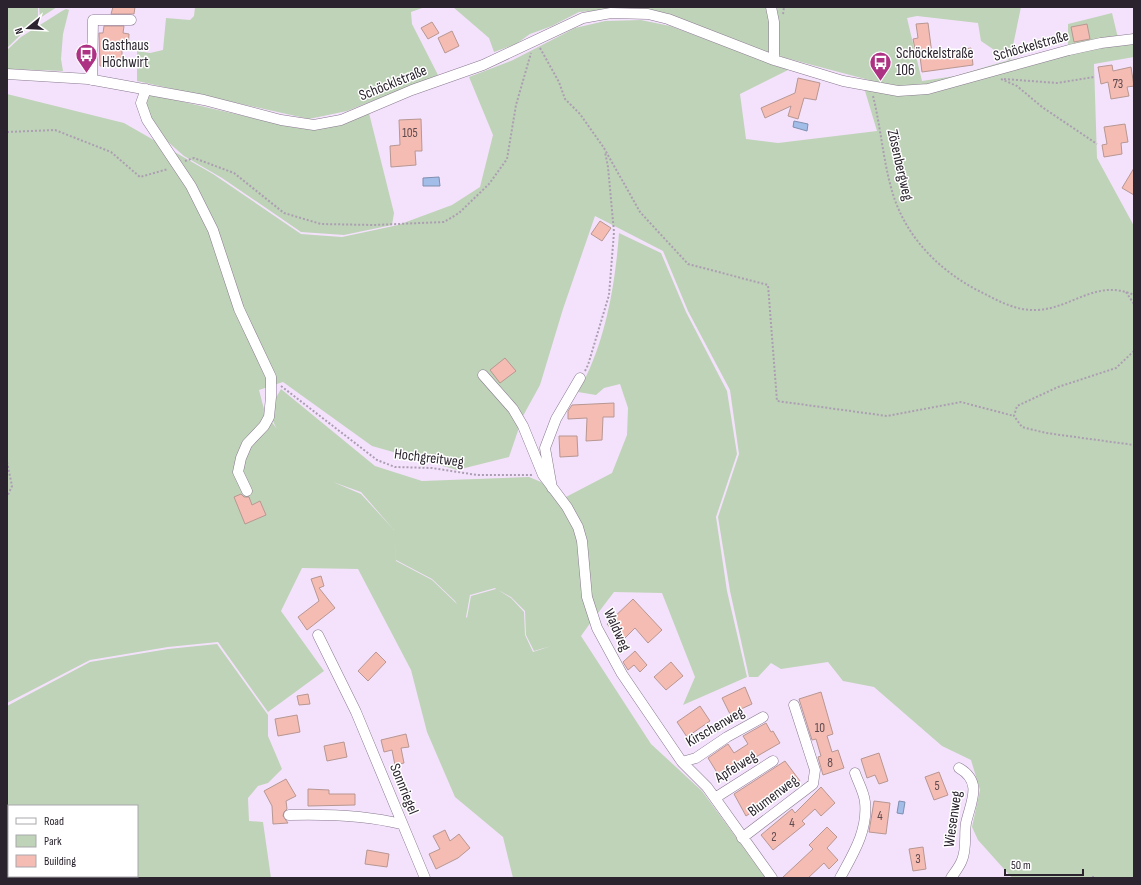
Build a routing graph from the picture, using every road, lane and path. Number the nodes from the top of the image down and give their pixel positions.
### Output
1 (771, 7) edge
2 (131, 20) dead end
3 (1134, 39) edge
4 (535, 40) junction
5 (774, 60) junction
6 (7, 74) edge
7 (1094, 77) dead end
8 (92, 80) junction
9 (870, 86) junction
10 (146, 89) junction
11 (7, 132) edge
12 (1097, 144) dead end
13 (604, 148) junction
14 (177, 166) junction
15 (1125, 291) junction
16 (1134, 295) edge
17 (1134, 304) edge
18 (1134, 351) edge
19 (483, 375) dead end
20 (271, 376) junction
21 (580, 378) joint
22 (1014, 416) junction
23 (1134, 445) edge
24 (7, 462) edge
25 (542, 475) junction
26 (552, 488) junction
27 (247, 491) dead end
28 (7, 497) edge
29 (318, 635) dead end
30 (794, 705) dead end
31 (763, 717) dead end
32 (773, 761) dead end
33 (682, 762) junction
34 (959, 768) dead end
35 (855, 773) dead end
36 (714, 798) junction
37 (289, 815) dead end
38 (401, 824) junction
39 (742, 838) junction
40 (1093, 874) dead end
41 (425, 878) edge
42 (772, 878) edge
43 (840, 878) edge
44 (951, 878) edge
45 (1093, 878) edge

1 - 5 street
2 - 8 street
3 - 9 street, Schöckelstraße
4 - 5 street, Schöcklstraße
4 - 10 street, Schöcklstraße
4 - 13 path
4 - 14 path
5 - 9 street, Schöckelstraße
6 - 8 street, Schöcklstraße
7 - 12 path
8 - 10 street, Schöcklstraße
9 - 15 path, Zösenbergweg
10 - 14 street
11 - 14 path
13 - 21 path
13 - 22 path
14 - 20 street
15 - 16 path, Zösenbergweg
15 - 17 path
18 - 22 path
19 - 25 street, Waldweg
20 - 25 path, Hochgreitweg
20 - 27 street
21 - 26 street
22 - 23 path
24 - 28 path
25 - 26 street, Waldweg
26 - 33 street, Waldweg
29 - 38 street, Sonnriegel
30 - 39 street, Blumenweg
31 - 33 street, Kirschenweg
32 - 36 street, Apfelweg
33 - 36 street, Waldweg
34 - 44 street, Wiesenweg
35 - 43 street
36 - 39 street, Waldweg
37 - 38 street
38 - 41 street, Sonnriegel
39 - 42 street, Waldweg
40 - 45 path

